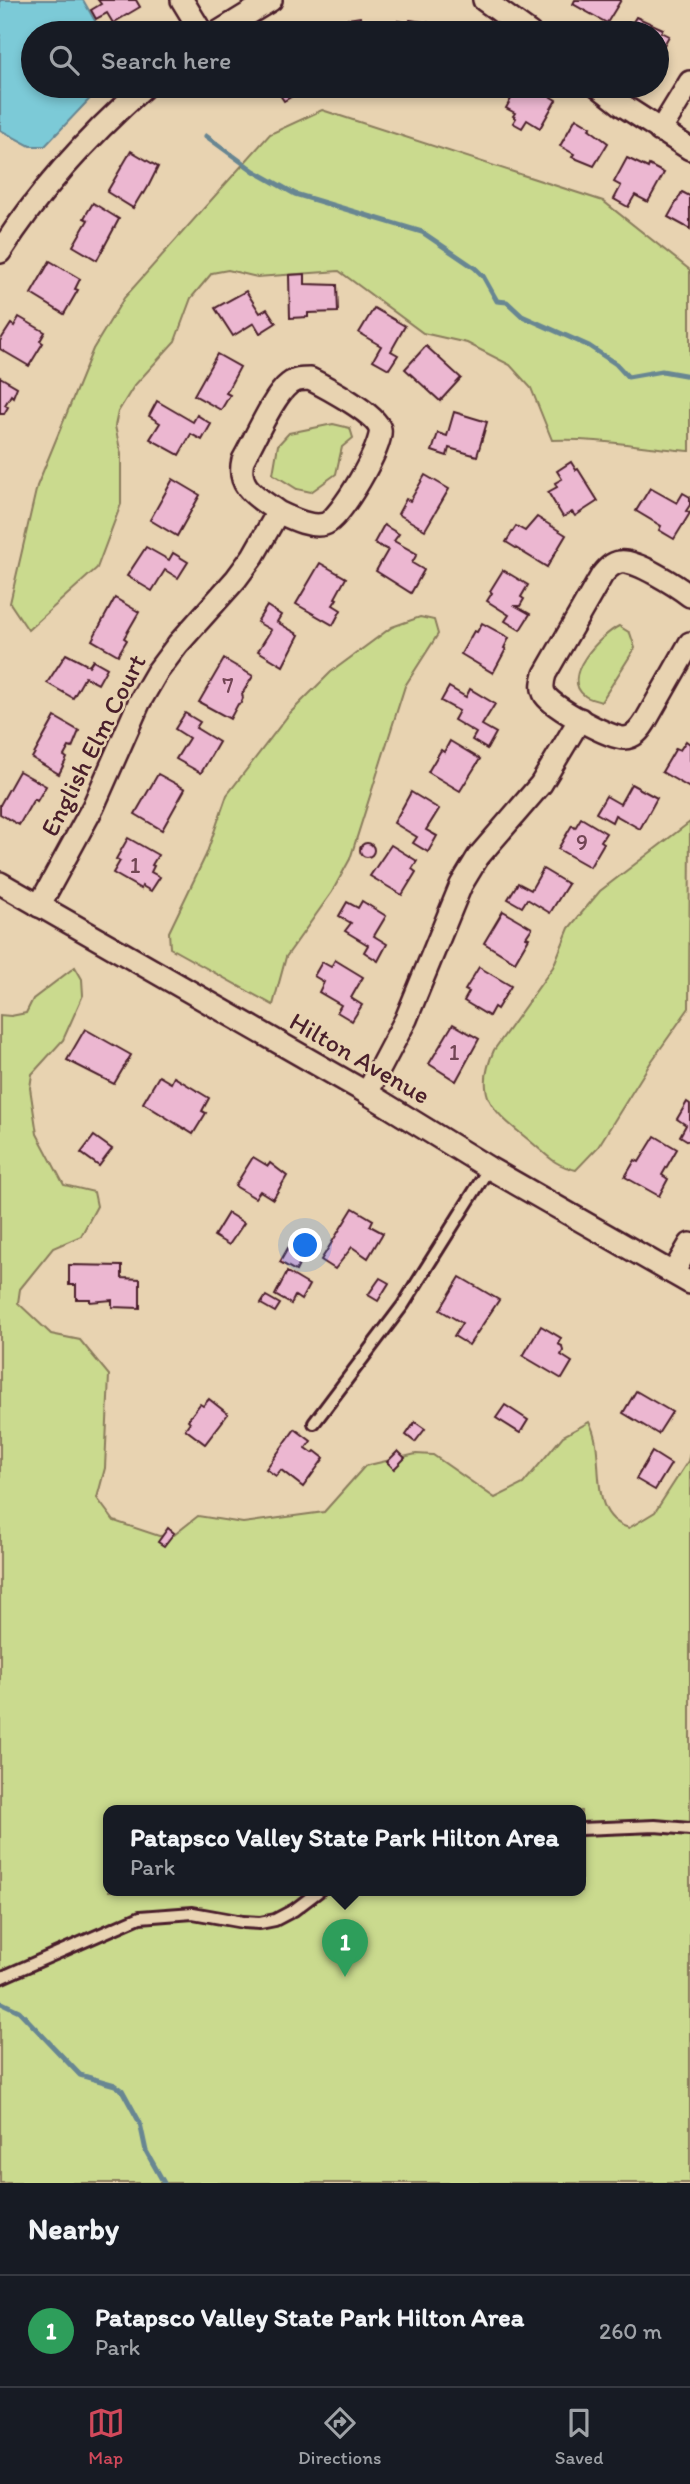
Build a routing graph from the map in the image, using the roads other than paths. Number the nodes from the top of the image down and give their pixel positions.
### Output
1 (183, 0) edge
2 (271, 0) edge
3 (484, 0) edge
4 (195, 21) edge
5 (237, 21) edge
6 (513, 21) edge
7 (690, 82) edge
8 (132, 98) edge
9 (615, 98) edge
10 (660, 131) junction
11 (690, 149) edge
12 (0, 252) edge
13 (278, 512) junction
14 (690, 596) edge
15 (690, 643) edge
16 (580, 719) junction
17 (0, 883) edge
18 (39, 906) junction
19 (367, 1093) junction
20 (489, 1168) junction
21 (690, 1244) edge
22 (681, 1278) edge
23 (314, 1423) dead end
24 (586, 1829) edge
25 (690, 1829) edge
26 (312, 1896) edge
27 (0, 1978) edge

1 - 4 street
2 - 5 street
3 - 6 street
7 - 10 street
8 - 12 street
9 - 10 street
10 - 11 street
13 - 13 street
13 - 18 street, English Elm Court
14 - 16 street
15 - 16 street
16 - 19 street
17 - 18 street, Hilton Avenue
18 - 19 street, Hilton Avenue
19 - 20 street, Hilton Avenue
20 - 22 street, Hilton Avenue
20 - 23 lane
21 - 22 street
24 - 25 lane
26 - 27 lane

